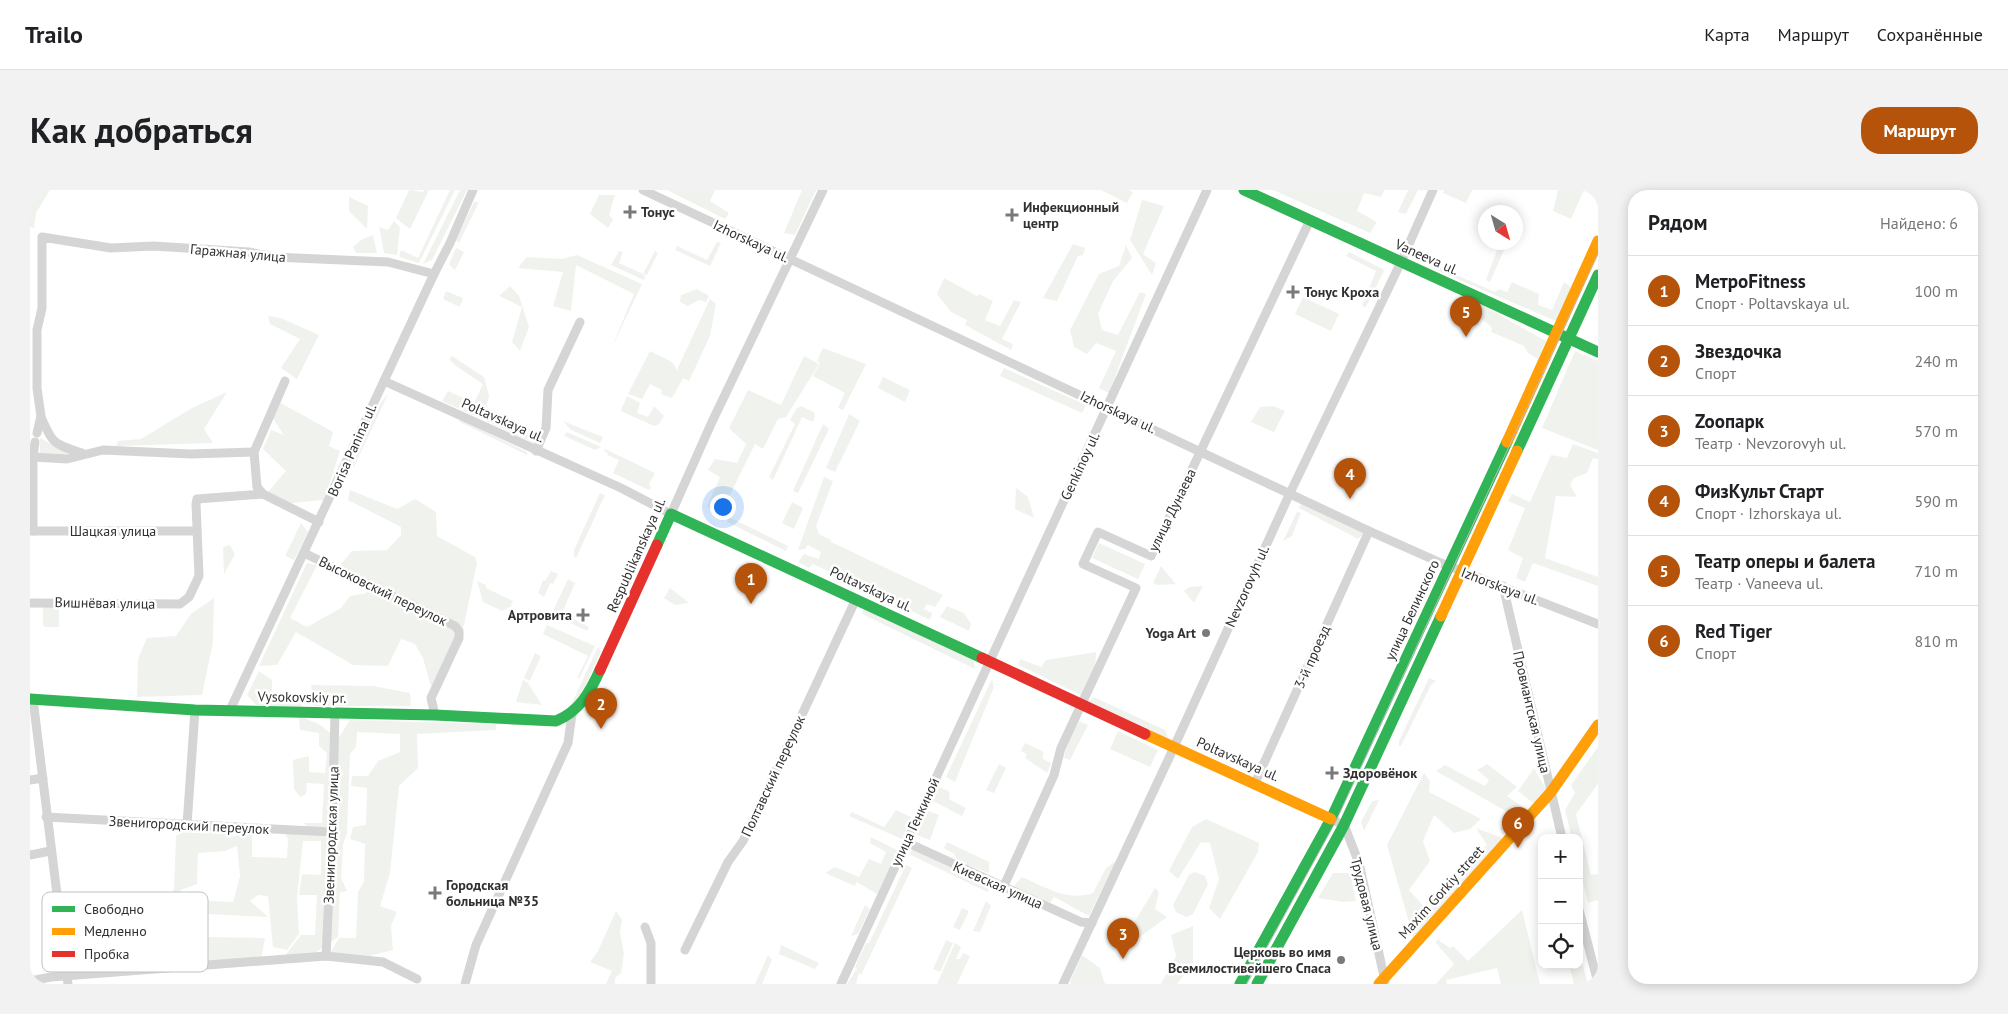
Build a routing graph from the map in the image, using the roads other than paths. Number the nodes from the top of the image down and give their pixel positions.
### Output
1 (473, 190) edge
2 (643, 190) edge
3 (823, 190) edge
4 (1207, 190) edge
5 (1244, 190) edge
6 (1433, 190) edge
7 (1310, 220) junction
8 (1598, 242) edge
9 (790, 259) junction
10 (1401, 262) junction
11 (434, 274) junction
12 (1597, 277) edge
13 (580, 322) dead end
14 (1557, 334) junction
15 (1570, 339) junction
16 (1598, 352) edge
17 (285, 381) dead end
18 (384, 381) junction
19 (1107, 407) junction
20 (41, 416) junction
21 (536, 451) junction
22 (254, 452) junction
23 (1201, 452) junction
24 (84, 454) junction
25 (33, 457) junction
26 (1290, 493) junction
27 (263, 494) junction
28 (671, 514) junction
29 (319, 522) junction
30 (32, 531) edge
31 (197, 531) junction
32 (1370, 531) junction
33 (304, 553) junction
34 (1449, 566) junction
35 (1462, 570) junction
36 (1503, 586) junction
37 (856, 599) junction
38 (30, 603) edge
39 (1598, 624) edge
40 (990, 661) junction
41 (31, 699) edge
42 (1082, 705) junction
43 (195, 710) junction
44 (230, 710) junction
45 (335, 713) junction
46 (572, 714) junction
47 (434, 716) junction
48 (1598, 725) edge
49 (1174, 747) junction
50 (43, 778) junction
51 (30, 780) edge
52 (1255, 783) junction
53 (1551, 792) junction
54 (46, 817) junction
55 (1332, 819) junction
56 (187, 825) junction
57 (1344, 825) junction
58 (332, 832) junction
59 (1561, 834) edge
60 (906, 842) junction
61 (50, 852) junction
62 (30, 855) edge
63 (1003, 888) junction
64 (56, 892) edge
65 (1092, 923) junction
66 (1583, 924) edge
67 (644, 927) dead end
68 (684, 950) dead end
69 (326, 956) junction
70 (208, 967) edge
71 (154, 972) edge
72 (417, 978) dead end
73 (68, 980) edge
74 (30, 981) edge
75 (1383, 982) edge
76 (1598, 983) edge
77 (466, 984) edge
78 (651, 984) edge
79 (841, 984) edge
80 (1063, 984) edge
81 (1240, 984) edge
82 (1257, 984) edge

1 - 11 street, Borisa Panina ul.
2 - 9 street, Izhorskaya ul.
3 - 9 street, Respublikanskaya ul.
4 - 19 street, Genkinoy ul.
5 - 7 main road, Vaneeva ul.
6 - 10 street, Nevzorovyh ul.
7 - 10 main road, Vaneeva ul.
7 - 23 street, улица Дунаева
8 - 14 main road, улица Белинского
9 - 19 street, Izhorskaya ul.
9 - 28 street, Respublikanskaya ul.
10 - 14 main road, Vaneeva ul.
10 - 26 street, Nevzorovyh ul.
11 - 18 street, Borisa Panina ul.
11 - 20 street, Гаражная улица
12 - 15 main road, улица Белинского
13 - 21 street
14 - 15 main road, Vaneeva ul.
14 - 34 main road, улица Белинского
15 - 16 main road, Vaneeva ul.
15 - 35 main road, улица Белинского
17 - 22 street
18 - 21 street, Poltavskaya ul.
18 - 29 street, Borisa Panina ul.
19 - 23 street, Izhorskaya ul.
19 - 40 street, Genkinoy ul.
20 - 24 street
20 - 25 street
21 - 28 street, Poltavskaya ul.
22 - 24 street
22 - 27 street
23 - 26 street, Izhorskaya ul.
23 - 42 street, улица Дунаева
24 - 25 street
25 - 30 street
26 - 32 street, Izhorskaya ul.
26 - 49 street, Nevzorovyh ul.
27 - 29 street
27 - 31 street
28 - 37 main road, Poltavskaya ul.
28 - 46 main road, Respublikanskaya ul.
29 - 33 street, Borisa Panina ul.
30 - 31 street, Шацкая улица
31 - 38 street, Вишнёвая улица
32 - 34 street, Izhorskaya ul.
32 - 52 street, 3-й проезд
33 - 44 street, Borisa Panina ul.
33 - 47 street, Высоковский переулок
34 - 35 street, Izhorskaya ul.
34 - 55 main road, улица Белинского
35 - 36 street, Izhorskaya ul.
35 - 57 main road, улица Белинского
36 - 39 street, Izhorskaya ul.
36 - 53 street, Провиантская улица
37 - 40 main road, Poltavskaya ul.
37 - 68 street, Полтавский переулок
40 - 42 main road, Poltavskaya ul.
40 - 60 street, улица Генкиной
41 - 43 main road, Vysokovskiy pr.
41 - 50 street
42 - 49 main road, Poltavskaya ul.
42 - 63 street, улица Дунаева
43 - 44 main road, Vysokovskiy pr.
43 - 56 street
44 - 45 main road, Vysokovskiy pr.
45 - 47 main road, Vysokovskiy pr.
45 - 58 street, Звенигородская улица
46 - 47 main road, Vysokovskiy pr.
46 - 77 street
48 - 53 main road, Maxim Gorkiy street
49 - 52 main road, Poltavskaya ul.
49 - 65 street, Nevzorovyh ul.
50 - 51 street
50 - 54 street
52 - 55 main road, Poltavskaya ul.
53 - 59 street, Провиантская улица
53 - 75 main road, Maxim Gorkiy street
54 - 56 street, Звенигородский переулок
54 - 61 street
55 - 57 street, Poltavskaya ul.
55 - 81 main road, улица Белинского
56 - 58 street, Звенигородский переулок
57 - 75 street, Трудовая улица
57 - 82 main road, улица Белинского
58 - 69 street, Звенигородская улица
60 - 63 street, Киевская улица
60 - 79 street, улица Генкиной
61 - 62 street
61 - 64 street
63 - 65 street, Киевская улица
65 - 80 street, Nevzorovyh ul.
66 - 76 street
67 - 78 street
69 - 70 street
69 - 72 street
71 - 73 street
73 - 74 street

